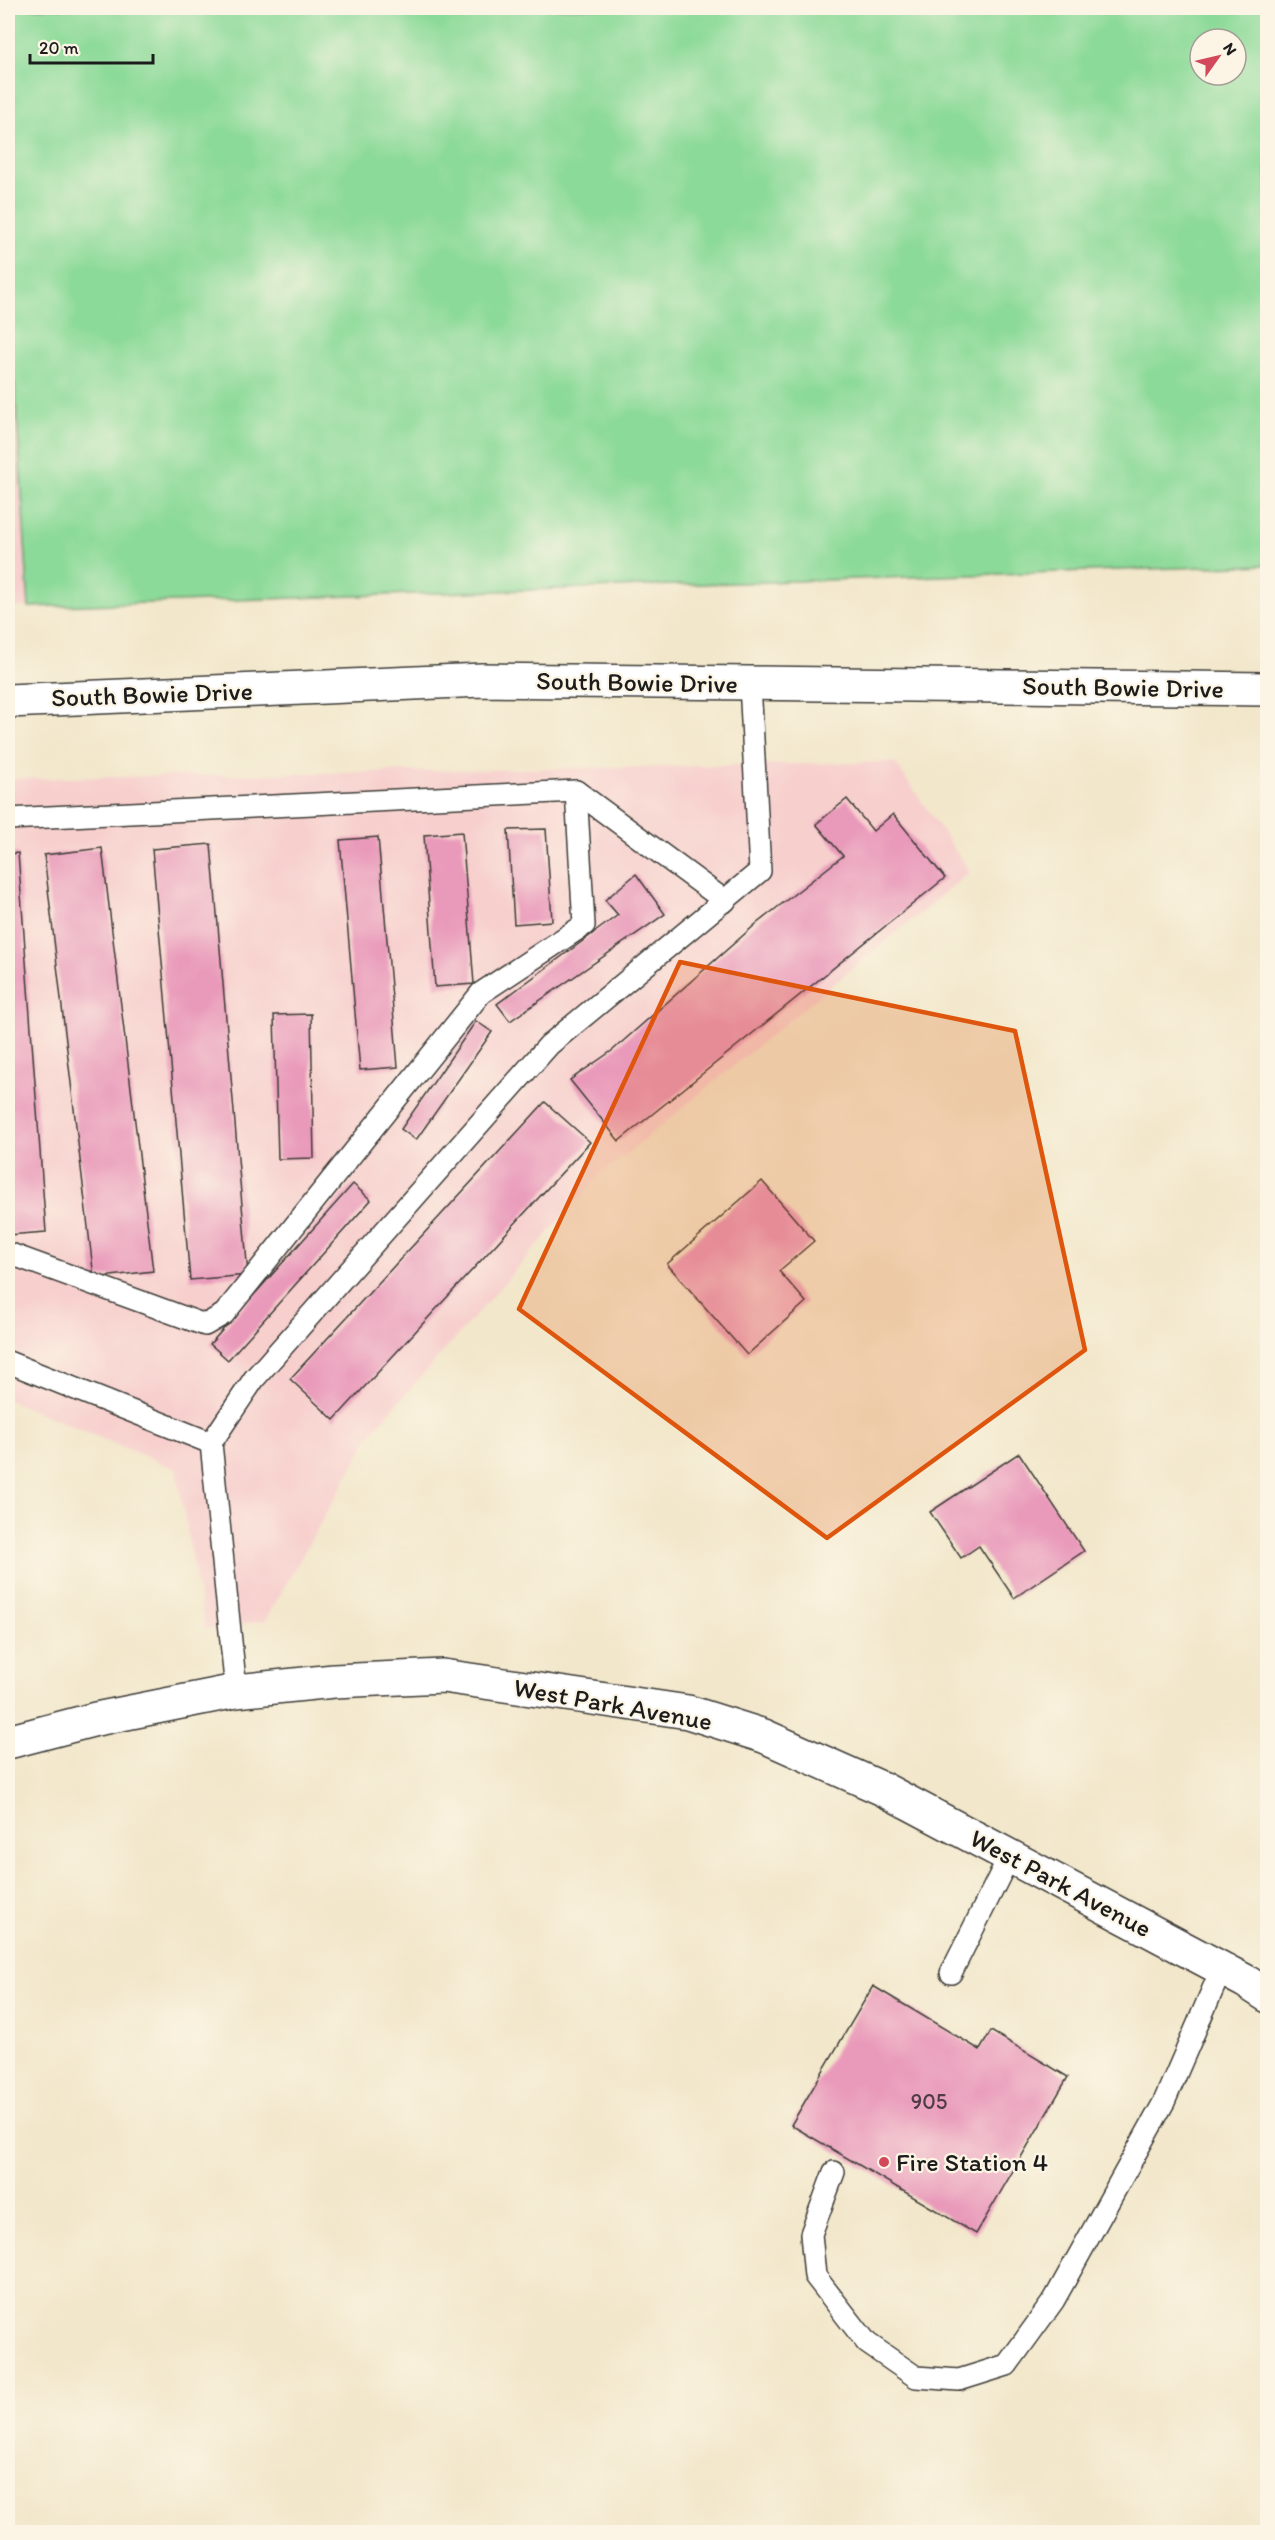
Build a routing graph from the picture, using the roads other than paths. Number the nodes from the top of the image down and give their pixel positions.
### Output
1 (750, 683) junction
2 (1268, 689) edge
3 (8, 700) edge
4 (576, 791) junction
5 (8, 819) edge
6 (725, 901) junction
7 (8, 1253) edge
8 (8, 1362) edge
9 (211, 1443) junction
10 (236, 1691) junction
11 (8, 1742) edge
12 (1010, 1855) junction
13 (1222, 1968) junction
14 (951, 1973) dead end
15 (1268, 1996) edge
16 (834, 2172) dead end

1 - 2 street, South Bowie Drive
1 - 3 street, South Bowie Drive
1 - 6 lane
4 - 5 lane
4 - 6 lane
4 - 7 lane
6 - 9 lane
8 - 9 lane
9 - 10 lane
10 - 11 street, West Park Avenue
10 - 12 street, West Park Avenue
12 - 13 street, West Park Avenue
12 - 14 lane
13 - 15 street, West Park Avenue
13 - 16 lane

